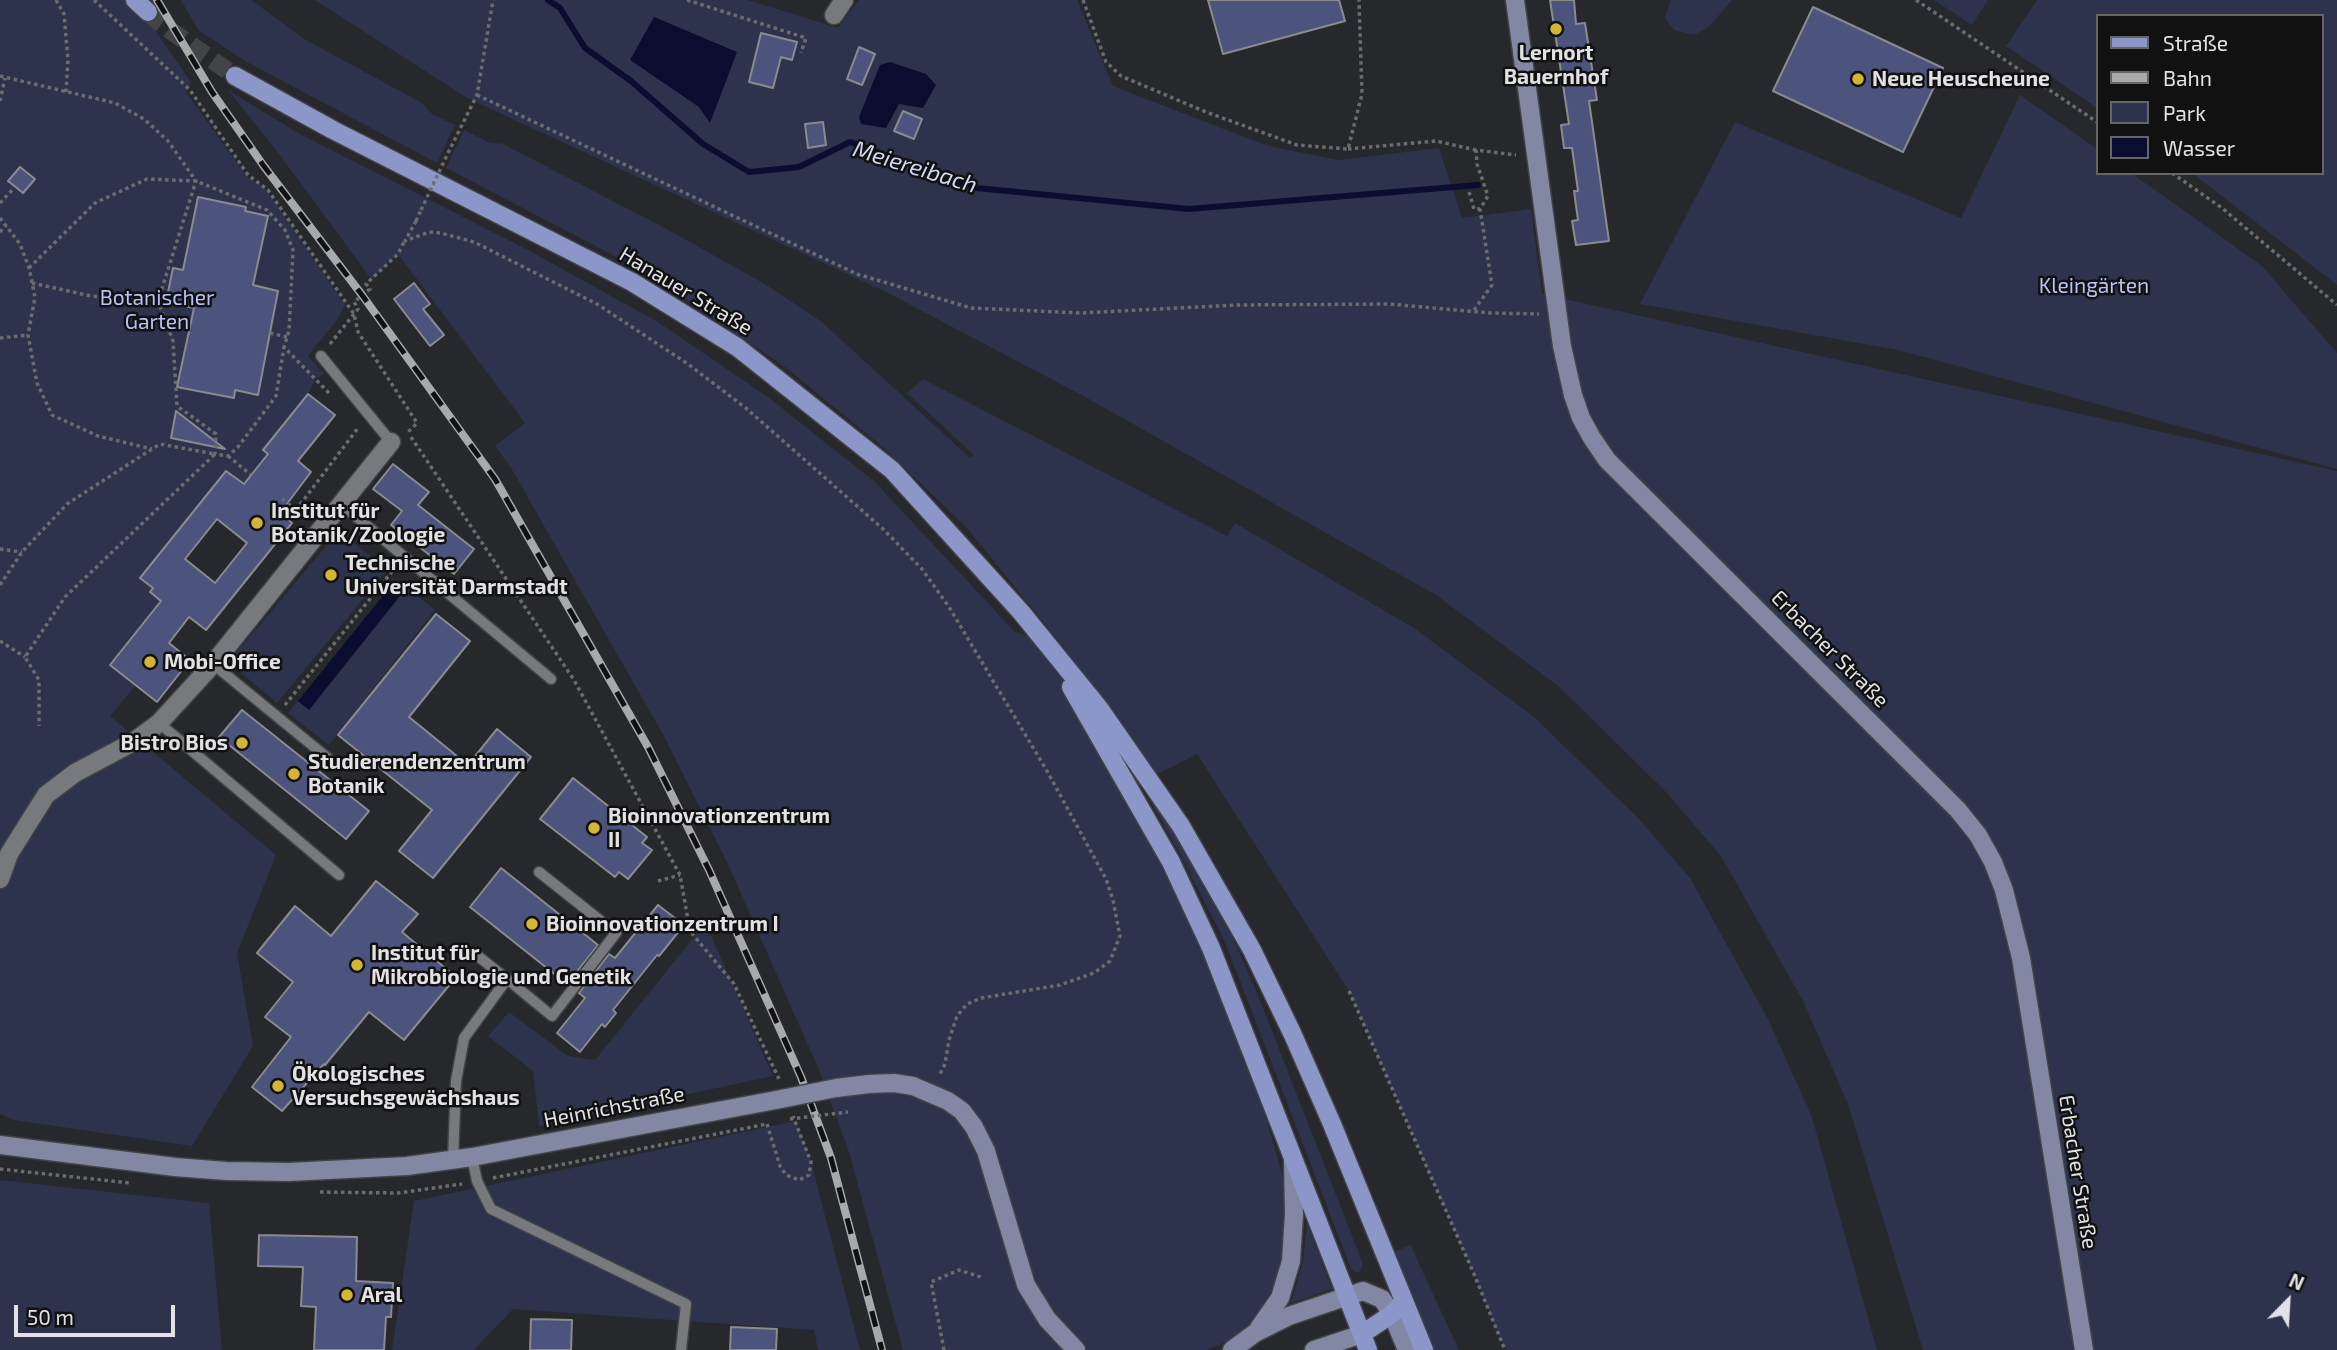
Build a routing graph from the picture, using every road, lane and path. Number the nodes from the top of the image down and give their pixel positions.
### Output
1 (56, 0) edge
2 (94, 0) edge
3 (493, 0) edge
4 (687, 0) edge
5 (1083, 0) edge
6 (1359, 0) edge
7 (1514, 0) edge
8 (1916, 0) edge
9 (801, 53) dead end
10 (235, 76) tunnel mouth
11 (3, 77) edge
12 (66, 92) junction
13 (477, 95) junction
14 (0, 101) edge
15 (2096, 120) edge
16 (1348, 149) junction
17 (1476, 150) junction
18 (1535, 157) junction
19 (2175, 175) edge
20 (196, 181) junction
21 (14, 188) dead end
22 (1469, 192) dead end
23 (0, 203) edge
24 (1480, 209) junction
25 (0, 218) edge
26 (6, 225) junction
27 (0, 232) edge
28 (405, 242) junction
29 (29, 268) junction
30 (32, 283) junction
31 (158, 301) junction
32 (2337, 305) edge
33 (1474, 310) junction
34 (354, 314) junction
35 (1556, 314) junction
36 (270, 333) dead end
37 (29, 335) junction
38 (287, 337) junction
39 (0, 338) edge
40 (284, 347) junction
41 (321, 356) joint
42 (333, 398) dead end
43 (371, 415) junction
44 (391, 442) joint
45 (152, 449) junction
46 (215, 454) junction
47 (228, 456) junction
48 (251, 475) dead end
49 (282, 499) dead end
50 (341, 504) junction
51 (296, 510) junction
52 (321, 530) junction
53 (0, 549) edge
54 (22, 552) junction
55 (404, 556) junction
56 (0, 585) edge
57 (0, 640) edge
58 (1044, 640) junction
59 (25, 657) junction
60 (213, 664) junction
61 (551, 679) dead end
62 (277, 715) junction
63 (159, 723) junction
64 (39, 726) dead end
65 (335, 764) dead end
66 (539, 872) dead end
67 (339, 875) dead end
68 (680, 875) junction
69 (0, 879) edge
70 (658, 881) dead end
71 (474, 953) dead end
72 (507, 979) junction
73 (1349, 991) dead end
74 (931, 1092) junction
75 (779, 1093) junction
76 (792, 1112) dead end
77 (848, 1112) dead end
78 (781, 1120) dead end
79 (767, 1124) dead end
80 (0, 1145) edge
81 (1289, 1145) junction
82 (472, 1157) junction
83 (453, 1160) junction
84 (984, 1278) dead end
85 (1346, 1295) junction
86 (1397, 1308) junction
87 (1255, 1333) junction
88 (1365, 1342) edge
89 (681, 1350) edge
90 (944, 1350) edge
91 (1076, 1350) edge
92 (1232, 1350) edge
93 (1314, 1350) edge
94 (1407, 1350) edge
95 (1424, 1350) edge
96 (1505, 1350) edge
97 (2084, 1350) edge

1 - 12 path
2 - 34 path
3 - 13 path
4 - 9 path
5 - 16 path
6 - 16 path
7 - 18 main road, Erbacher Straße
8 - 15 path
10 - 58 main road, Hanauer Straße
11 - 12 path
11 - 14 path
12 - 20 path
13 - 28 path, bridge
13 - 33 path
16 - 17 path
17 - 18 path
17 - 24 path
18 - 35 main road, Erbacher Straße
19 - 32 path
20 - 29 path
20 - 31 path
20 - 38 path
21 - 23 path
22 - 24 path
24 - 33 path
25 - 26 path
26 - 27 path
26 - 29 path
28 - 34 path
28 - 74 path
29 - 30 path
30 - 31 path
30 - 37 path
31 - 46 path
33 - 35 path
34 - 41 path
34 - 68 path
35 - 97 main road, Erbacher Straße
36 - 38 path
37 - 39 path
37 - 45 path
38 - 40 path
40 - 42 path
40 - 47 path
41 - 43 lane
43 - 44 lane
43 - 51 path
44 - 50 street
45 - 46 path
45 - 54 path
46 - 47 path
46 - 59 path
47 - 48 path
49 - 51 path
50 - 52 street
50 - 55 lane
51 - 52 path
52 - 60 street
53 - 54 path
54 - 56 path
55 - 61 lane
55 - 62 path
57 - 59 path
58 - 81 main road
58 - 86 main road
59 - 64 path
60 - 62 lane
60 - 63 street
62 - 65 lane
63 - 67 lane
63 - 69 street
66 - 72 lane
68 - 70 path
68 - 75 path
71 - 72 lane
72 - 83 lane
73 - 96 path
74 - 75 main road, Heinrichstraße, bridge
74 - 91 main road, Heinrichstraße
75 - 82 main road, Heinrichstraße
76 - 79 path
77 - 78 path, bridge
80 - 83 main road, Heinrichstraße
81 - 85 main road
81 - 87 main road
82 - 83 main road, Heinrichstraße
82 - 89 lane
84 - 90 path
85 - 86 main road
85 - 87 main road
85 - 88 main road
86 - 88 main road
86 - 94 main road
86 - 95 main road
87 - 92 main road
88 - 93 main road

